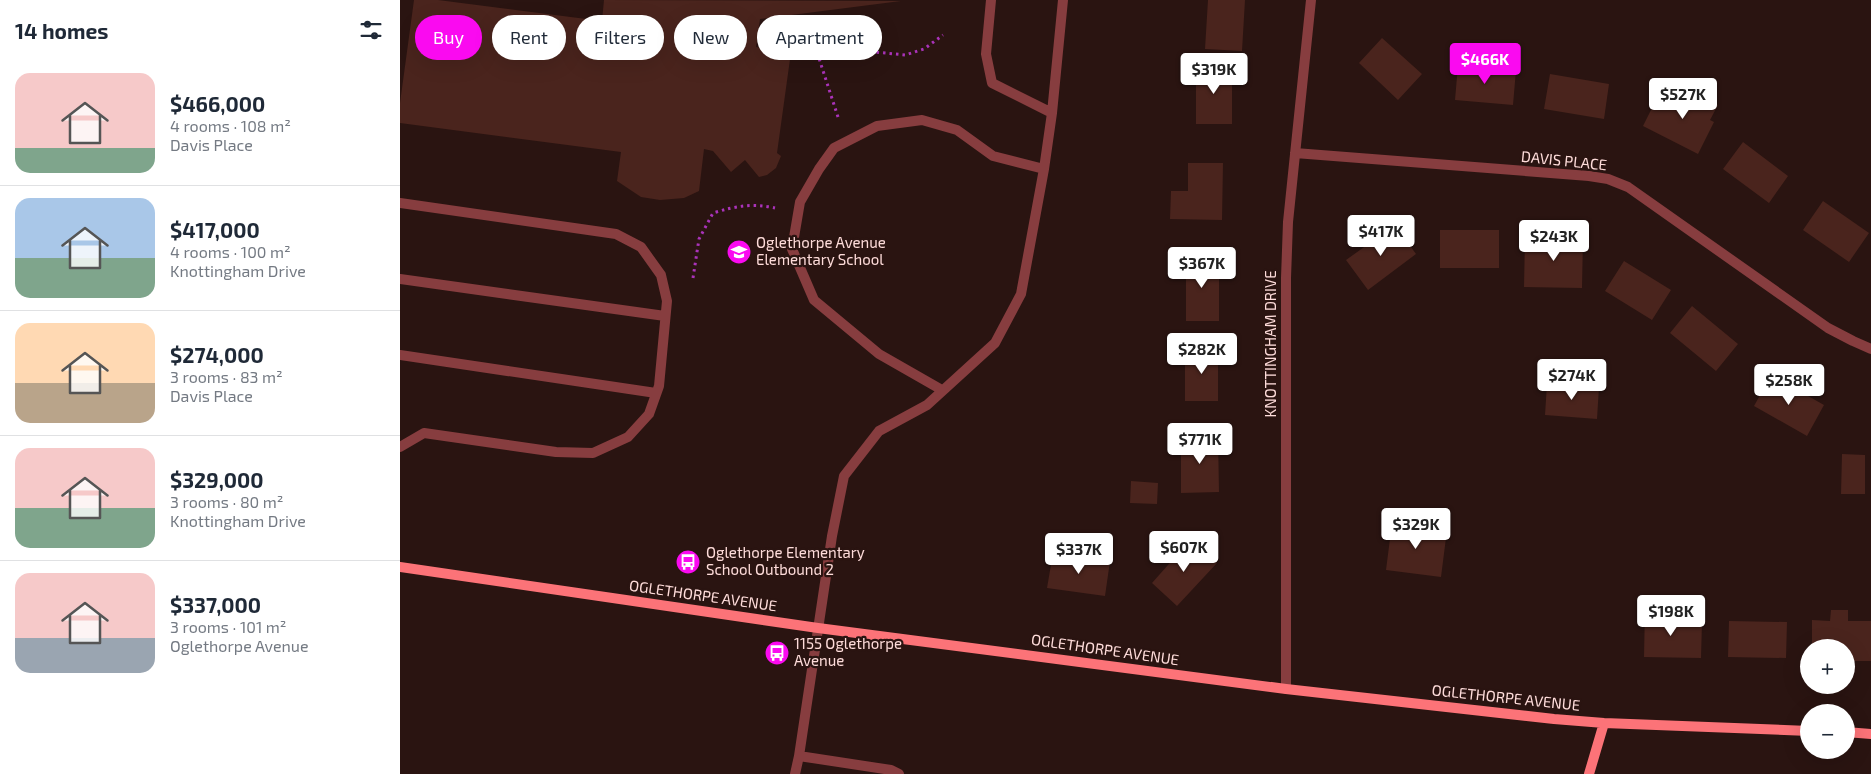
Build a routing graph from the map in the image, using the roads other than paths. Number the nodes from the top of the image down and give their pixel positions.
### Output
1 (991, 0) edge
2 (1063, 0) edge
3 (1311, 0) edge
4 (1052, 113) junction
5 (1295, 153) junction
6 (1044, 169) junction
7 (400, 203) edge
8 (400, 279) edge
9 (665, 316) junction
10 (1871, 349) edge
11 (400, 355) edge
12 (942, 390) junction
13 (656, 393) junction
14 (400, 447) edge
15 (400, 567) edge
16 (818, 628) junction
17 (1286, 689) junction
18 (1604, 723) junction
19 (1800, 731) edge
20 (1855, 733) edge
21 (1871, 734) edge
22 (799, 756) junction
23 (795, 774) edge
24 (899, 774) edge
25 (1589, 774) edge

1 - 4 street
2 - 4 street
3 - 5 street, KNOTTINGHAM DRIVE
4 - 6 street
5 - 10 street, DAVIS PLACE
5 - 17 street, KNOTTINGHAM DRIVE
6 - 12 street
6 - 12 street
7 - 9 street
8 - 9 street
9 - 13 street
11 - 13 street
12 - 16 street
13 - 14 street
15 - 16 main road, OGLETHORPE AVENUE
16 - 17 main road, OGLETHORPE AVENUE
16 - 22 street
17 - 18 main road, OGLETHORPE AVENUE
18 - 19 main road, OGLETHORPE AVENUE
18 - 25 main road
20 - 21 main road
22 - 23 street
22 - 24 street

